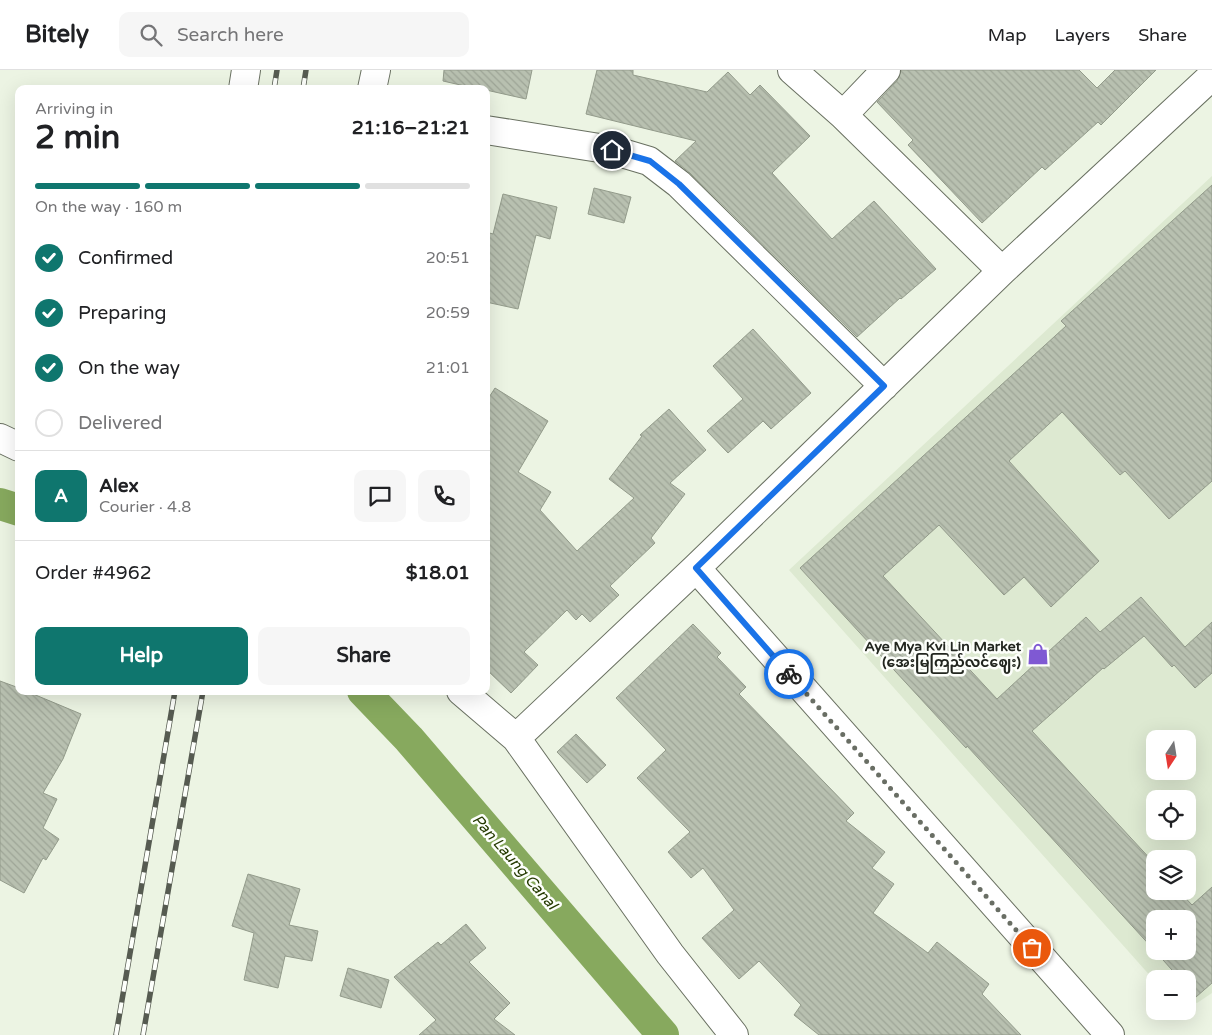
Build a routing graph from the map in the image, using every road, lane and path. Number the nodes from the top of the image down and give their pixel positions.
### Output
1 (246, 70) edge
2 (376, 70) edge
3 (792, 70) edge
4 (886, 70) edge
5 (1212, 76) edge
6 (244, 85) edge
7 (373, 85) edge
8 (843, 115) junction
9 (490, 131) edge
10 (1002, 271) junction
11 (884, 386) junction
12 (0, 438) edge
13 (15, 445) edge
14 (696, 568) junction
15 (466, 695) edge
16 (516, 738) junction
17 (734, 1035) edge
18 (1110, 1035) edge

1 - 6 street
2 - 7 street
3 - 8 street
4 - 8 street
5 - 10 street
8 - 10 street
9 - 11 street
10 - 11 street
11 - 14 street
12 - 13 street
14 - 16 street
14 - 18 street
15 - 16 street
16 - 17 street

